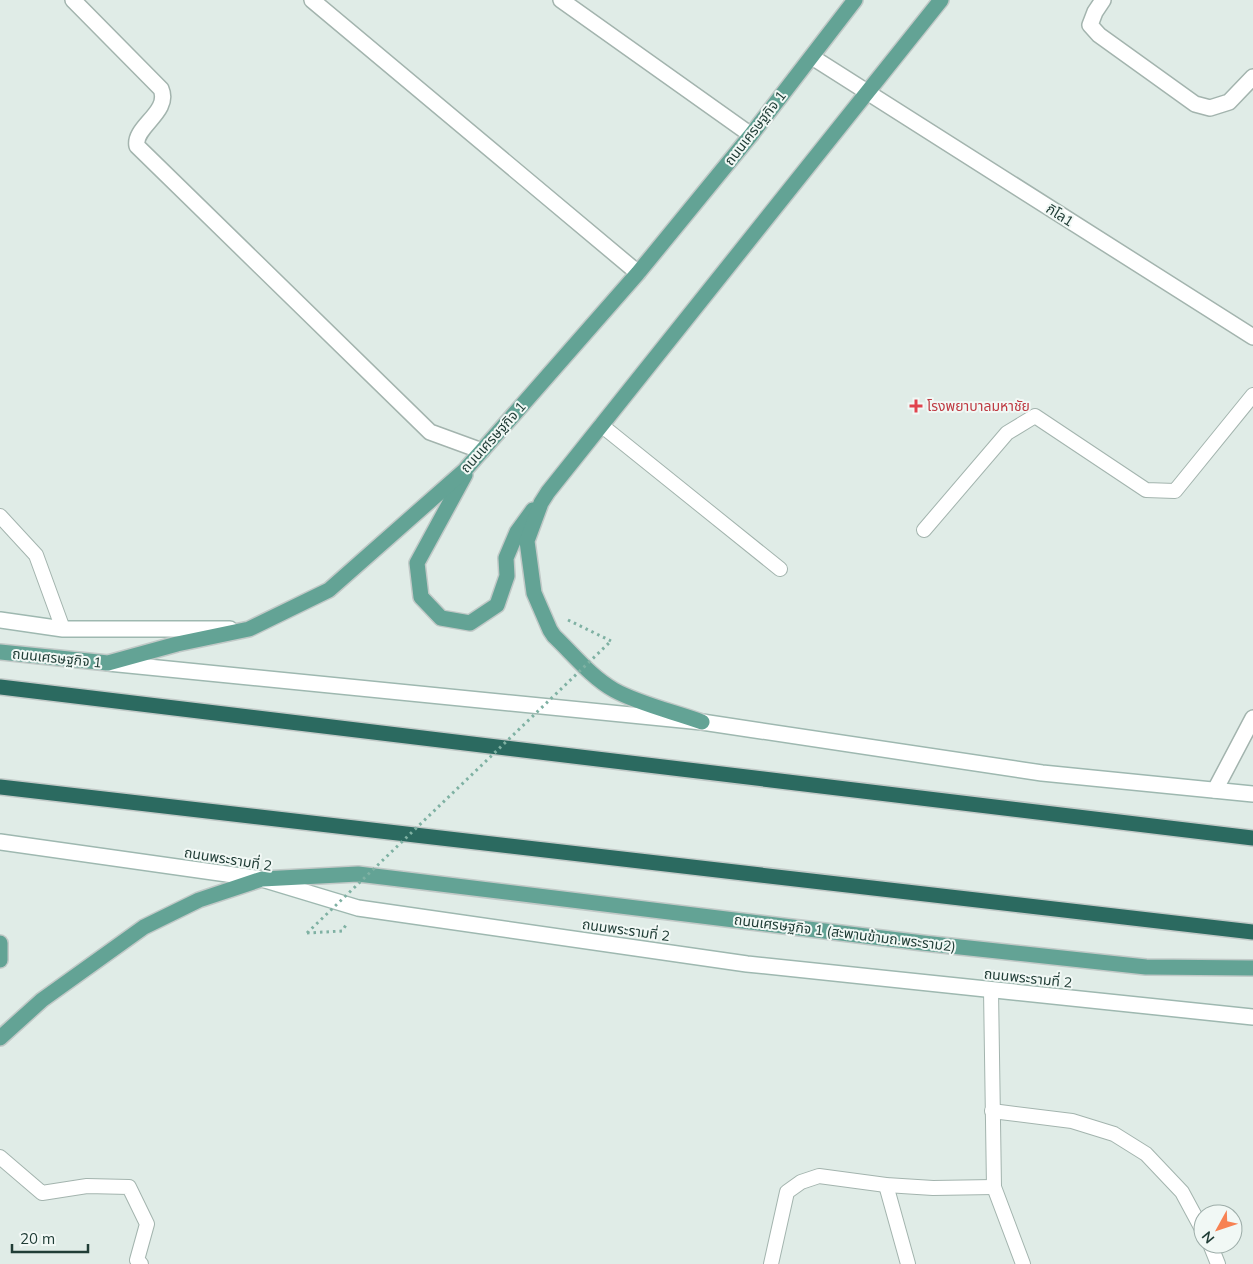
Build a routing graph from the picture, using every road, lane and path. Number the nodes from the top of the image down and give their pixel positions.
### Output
1 (73, 0) edge
2 (312, 0) edge
3 (561, 0) edge
4 (855, 0) edge
5 (941, 0) edge
6 (1103, 0) edge
7 (812, 56) junction
8 (1253, 77) edge
9 (867, 93) junction
10 (751, 135) junction
11 (638, 273) junction
12 (1253, 337) edge
13 (1253, 395) edge
14 (601, 425) junction
15 (477, 456) junction
16 (548, 492) junction
17 (0, 516) edge
18 (924, 530) dead end
19 (780, 568) dead end
20 (0, 620) edge
21 (63, 629) junction
22 (249, 629) junction
23 (550, 630) junction
24 (0, 652) edge
25 (108, 663) junction
26 (0, 687) edge
27 (1253, 718) edge
28 (702, 722) junction
29 (0, 787) edge
30 (1215, 790) junction
31 (1253, 794) edge
32 (1253, 838) edge
33 (0, 842) edge
34 (262, 879) junction
35 (358, 908) junction
36 (1253, 932) edge
37 (0, 943) edge
38 (0, 960) edge
39 (1253, 968) edge
40 (991, 990) junction
41 (1253, 1017) edge
42 (0, 1038) edge
43 (992, 1111) junction
44 (0, 1157) edge
45 (886, 1186) junction
46 (994, 1187) junction
47 (1193, 1212) edge
48 (141, 1264) edge
49 (771, 1264) edge
50 (908, 1264) edge
51 (1023, 1264) edge

1 - 15 main road
2 - 11 main road
3 - 10 main road
4 - 7 main road, ถนนเศรษฐกิจ 1
5 - 9 main road
6 - 8 main road
7 - 9 main road, กิโล1
7 - 10 main road, ถนนเศรษฐกิจ 1
9 - 12 main road, กิโล1
9 - 14 main road
10 - 11 main road, ถนนเศรษฐกิจ 1
11 - 15 main road, ถนนเศรษฐกิจ 1
13 - 18 lane
14 - 16 main road
14 - 19 lane
15 - 16 main road
15 - 22 main road, ถนนเศรษฐกิจ 1
16 - 23 main road
17 - 21 lane
20 - 21 main road
21 - 22 main road
22 - 25 main road, ถนนเศรษฐกิจ 1
23 - 28 main road
23 - 35 path, bridge
24 - 25 main road, ถนนเศรษฐกิจ 1
25 - 28 main road
26 - 32 highway
27 - 30 main road
28 - 30 main road
29 - 36 highway
30 - 31 main road
33 - 34 main road, ถนนพระรามที่ 2
34 - 35 main road, ถนนพระรามที่ 2
34 - 39 main road, ถนนเศรษฐกิจ 1 (สะพานข้ามถ.พระราม2)
34 - 42 main road
35 - 40 main road, ถนนพระรามที่ 2
37 - 38 main road
40 - 41 main road, ถนนพระรามที่ 2
40 - 43 lane
43 - 46 lane
43 - 47 lane
44 - 48 lane
45 - 46 lane
45 - 49 lane
45 - 50 lane
46 - 51 lane

